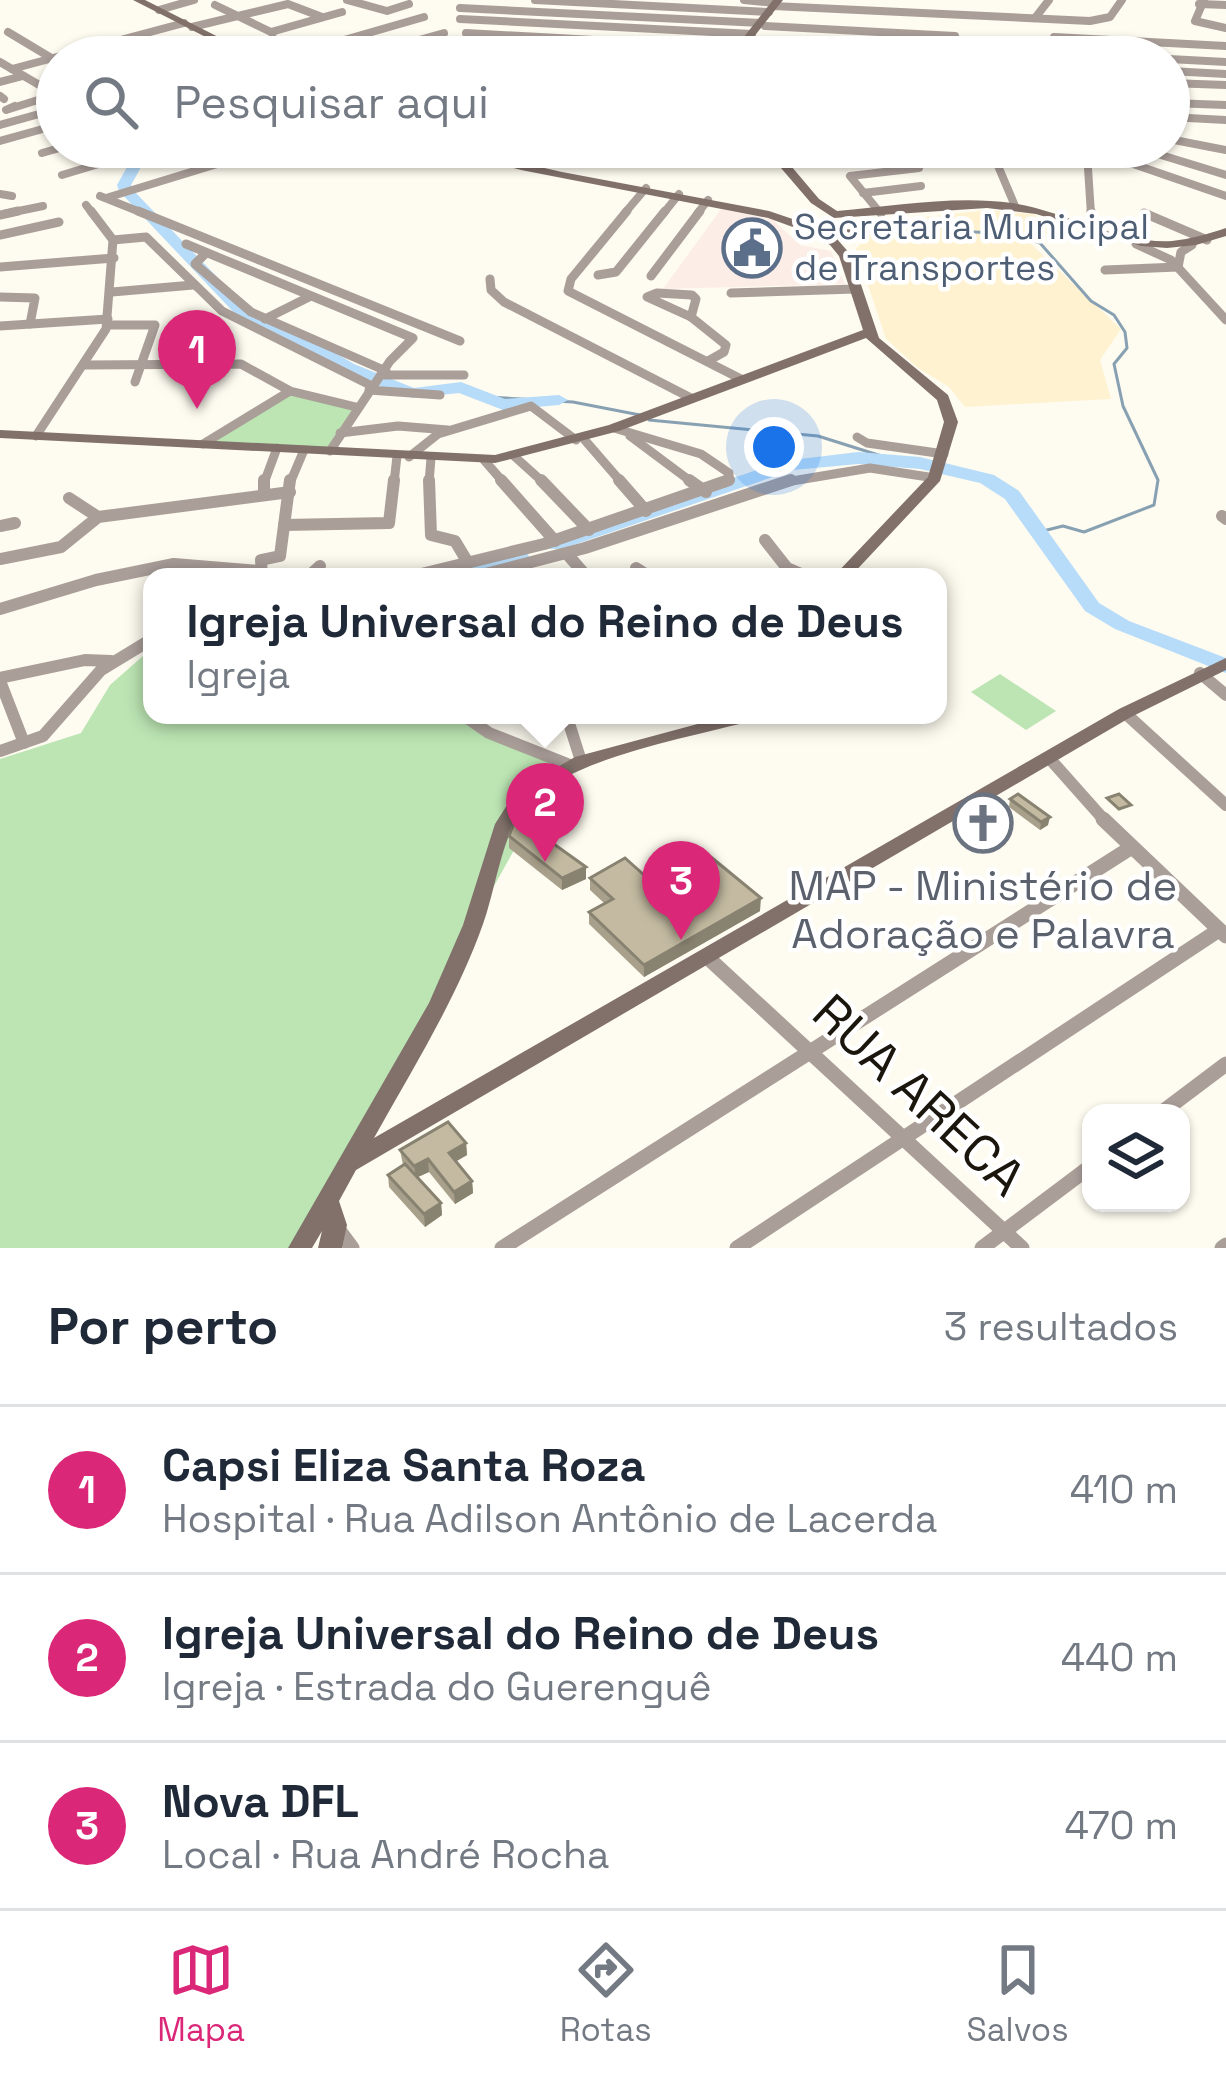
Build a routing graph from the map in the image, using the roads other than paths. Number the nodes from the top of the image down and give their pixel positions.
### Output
1 (194, 0) edge
2 (347, 0) edge
3 (400, 0) edge
4 (535, 0) edge
5 (744, 0) edge
6 (849, 0) edge
7 (923, 0) edge
8 (980, 0) edge
9 (1049, 0) edge
10 (1122, 0) edge
11 (142, 2) edge
12 (1202, 2) edge
13 (690, 4) edge
14 (159, 5) edge
15 (215, 5) dead end
16 (774, 5) edge
17 (1226, 5) edge
18 (271, 8) junction
19 (843, 10) junction
20 (342, 12) dead end
21 (918, 13) junction
22 (238, 16) junction
23 (967, 16) junction
24 (322, 17) junction
25 (424, 17) dead end
26 (1036, 18) junction
27 (462, 22) junction
28 (300, 24) junction
29 (763, 24) junction
30 (188, 25) junction
31 (1226, 28) edge
32 (8, 32) dead end
33 (444, 33) dead end
34 (752, 34) joint
35 (919, 34) junction
36 (138, 36) edge
37 (210, 36) edge
38 (358, 36) edge
39 (433, 36) edge
40 (483, 36) edge
41 (557, 36) edge
42 (601, 36) edge
43 (956, 36) dead end
44 (1190, 46) edge
45 (36, 48) edge
46 (1226, 49) edge
47 (1197, 51) dead end
48 (1190, 60) edge
49 (36, 61) edge
50 (1226, 62) edge
51 (4, 65) edge
52 (1190, 72) edge
53 (1226, 74) edge
54 (23, 76) junction
55 (0, 82) edge
56 (36, 83) edge
57 (1190, 83) edge
58 (1226, 85) edge
59 (36, 100) edge
60 (1190, 104) edge
61 (1226, 105) edge
62 (15, 106) dead end
63 (36, 115) edge
64 (1190, 117) edge
65 (1226, 120) edge
66 (0, 125) edge
67 (36, 131) edge
68 (0, 141) edge
69 (1190, 144) edge
70 (1226, 150) edge
71 (1190, 164) edge
72 (85, 168) edge
73 (205, 168) edge
74 (540, 168) edge
75 (785, 168) edge
76 (919, 168) dead end
77 (1000, 168) edge
78 (1089, 168) edge
79 (1147, 168) edge
80 (906, 169) junction
81 (62, 175) dead end
82 (1226, 175) edge
83 (646, 188) junction
84 (863, 193) junction
85 (0, 194) edge
86 (679, 194) junction
87 (12, 196) dead end
88 (1226, 196) edge
89 (715, 202) junction
90 (86, 205) dead end
91 (44, 206) dead end
92 (1015, 206) junction
93 (1144, 213) dead end
94 (837, 214) junction
95 (881, 214) junction
96 (0, 215) edge
97 (815, 219) junction
98 (59, 222) dead end
99 (859, 230) junction
100 (1092, 230) junction
101 (0, 235) edge
102 (1219, 236) edge
103 (113, 240) junction
104 (186, 244) dead end
105 (1174, 249) junction
106 (206, 254) junction
107 (844, 255) junction
108 (114, 258) junction
109 (0, 267) edge
110 (1178, 267) junction
111 (1105, 270) dead end
112 (598, 275) dead end
113 (651, 276) dead end
114 (490, 279) dead end
115 (193, 285) junction
116 (855, 289) junction
117 (112, 292) junction
118 (731, 292) dead end
119 (0, 297) edge
120 (309, 297) junction
121 (692, 317) junction
122 (265, 319) junction
123 (1226, 320) edge
124 (108, 322) junction
125 (29, 324) junction
126 (0, 326) edge
127 (868, 333) junction
128 (460, 340) dead end
129 (708, 361) junction
130 (85, 365) junction
131 (137, 367) junction
132 (464, 375) dead end
133 (741, 379) junction
134 (379, 380) junction
135 (135, 382) dead end
136 (290, 391) junction
137 (440, 395) dead end
138 (691, 398) junction
139 (356, 407) junction
140 (622, 427) junction
141 (449, 430) junction
142 (340, 433) junction
143 (0, 434) edge
144 (36, 436) junction
145 (857, 437) dead end
146 (579, 439) junction
147 (203, 443) junction
148 (277, 448) junction
149 (304, 450) junction
150 (330, 451) junction
151 (944, 455) junction
152 (403, 456) junction
153 (514, 456) junction
154 (431, 458) junction
155 (484, 460) junction
156 (936, 477) junction
157 (290, 492) junction
158 (706, 492) junction
159 (264, 495) junction
160 (69, 498) dead end
161 (646, 511) junction
162 (98, 517) junction
163 (15, 524) dead end
164 (0, 526) edge
165 (284, 526) junction
166 (589, 530) junction
167 (765, 540) dead end
168 (555, 541) junction
169 (568, 555) junction
170 (0, 559) edge
171 (467, 561) junction
172 (154, 568) edge
173 (209, 568) edge
174 (261, 568) edge
175 (442, 568) edge
176 (512, 568) edge
177 (579, 568) edge
178 (788, 568) edge
179 (850, 568) edge
180 (143, 570) edge
181 (0, 609) edge
182 (143, 644) edge
183 (113, 661) junction
184 (1226, 663) edge
185 (1202, 673) junction
186 (0, 680) edge
187 (1226, 695) edge
188 (1125, 713) junction
189 (476, 724) edge
190 (569, 724) edge
191 (719, 724) edge
192 (24, 742) junction
193 (0, 751) edge
194 (1050, 759) junction
195 (576, 763) junction
196 (1226, 805) edge
197 (1132, 847) junction
198 (1223, 933) edge
199 (706, 956) junction
200 (811, 1053) junction
201 (1226, 1064) edge
202 (1173, 1104) edge
203 (900, 1138) junction
204 (350, 1163) junction
205 (1082, 1173) edge
206 (331, 1226) edge
207 (1005, 1231) junction
208 (300, 1248) edge
209 (352, 1248) edge
210 (502, 1248) edge
211 (736, 1248) edge
212 (982, 1248) edge
213 (1022, 1248) edge

1 - 14 street
2 - 3 street
4 - 13 street
5 - 16 street
6 - 19 street
7 - 21 street
8 - 23 street
9 - 26 street
10 - 26 street
11 - 14 main road
12 - 17 street
12 - 31 street
13 - 16 street
14 - 30 main road
15 - 22 street
16 - 19 street
16 - 29 main road
18 - 22 street
18 - 24 street
18 - 28 street
19 - 21 street
20 - 24 street
21 - 23 street
21 - 35 street
22 - 28 street
22 - 30 street
23 - 26 street
24 - 28 street
25 - 38 street
27 - 29 street
27 - 34 street
27 - 40 street
27 - 41 street
27 - 42 street
29 - 34 main road
29 - 35 street
30 - 36 street
30 - 37 main road
32 - 45 street
33 - 39 street
35 - 43 street
44 - 46 street
46 - 47 street
48 - 50 street
49 - 51 street
51 - 54 street
52 - 53 street
54 - 55 street
54 - 56 street
57 - 58 street
59 - 62 street
60 - 61 street
63 - 66 street
64 - 65 street
67 - 68 street
69 - 70 street
71 - 82 street
72 - 81 street
73 - 128 street
74 - 83 main road
75 - 97 main road
76 - 80 street
77 - 92 street
78 - 100 street
79 - 88 street
80 - 84 street
80 - 84 street
83 - 86 main road
83 - 129 street
84 - 95 street
85 - 87 street
86 - 89 main road
86 - 112 street
89 - 97 main road
89 - 113 street
90 - 103 street
91 - 96 street
92 - 95 main road
92 - 100 main road
93 - 102 street
94 - 95 main road
94 - 97 main road
94 - 99 main road
95 - 99 main road
97 - 99 main road
97 - 107 main road
98 - 101 street
99 - 107 main road
100 - 105 main road
102 - 105 main road
103 - 108 street
103 - 115 street
104 - 106 street
105 - 110 street
106 - 120 street
106 - 122 street
107 - 116 main road
108 - 109 street
108 - 117 street
110 - 111 street
110 - 123 street
114 - 138 street
115 - 117 street
115 - 134 street
116 - 118 street
116 - 127 main road
117 - 124 street
119 - 125 street
120 - 122 street
120 - 134 street
121 - 121 street
121 - 129 street
122 - 134 street
124 - 125 street
124 - 130 street
124 - 131 street
125 - 126 street
127 - 133 main road
127 - 151 main road
129 - 133 street
130 - 131 street
130 - 144 street
131 - 135 street
131 - 136 street
132 - 134 street
133 - 138 main road
134 - 137 street
134 - 139 street
136 - 139 street
136 - 147 street
138 - 140 main road
139 - 142 street
140 - 146 main road
140 - 158 street
140 - 158 street
141 - 142 street
141 - 146 street
141 - 152 street
142 - 150 street
143 - 144 main road
144 - 147 main road
145 - 151 street
146 - 153 main road
146 - 161 street
147 - 148 main road
148 - 149 main road
148 - 159 street
149 - 150 main road
149 - 157 street
150 - 152 main road
151 - 156 main road
152 - 154 main road
152 - 165 street
153 - 155 main road
153 - 166 street
154 - 155 main road
154 - 171 street
155 - 168 street
156 - 169 street
156 - 179 main road
157 - 159 street
157 - 165 street
158 - 161 street
159 - 162 street
160 - 162 street
161 - 166 street
162 - 170 street
163 - 164 street
165 - 174 street
166 - 168 street
167 - 178 street
168 - 171 street
169 - 176 street
169 - 177 street
171 - 175 street
172 - 173 street
180 - 181 street
182 - 183 street
183 - 186 street
183 - 192 street
184 - 185 main road
185 - 187 street
185 - 188 main road
186 - 192 street
188 - 194 main road
188 - 196 street
189 - 195 street
190 - 195 street
191 - 195 main road
192 - 193 street
194 - 197 street
194 - 199 main road
195 - 204 main road
197 - 198 street
197 - 200 street
198 - 203 street
199 - 200 street, RUA ARECA
199 - 204 main road
200 - 203 street, RUA ARECA
200 - 210 street
201 - 202 street
203 - 207 street, RUA ARECA
203 - 211 street
204 - 206 main road
205 - 207 street
206 - 208 main road
206 - 209 street
207 - 212 street
207 - 213 street, RUA ARECA

